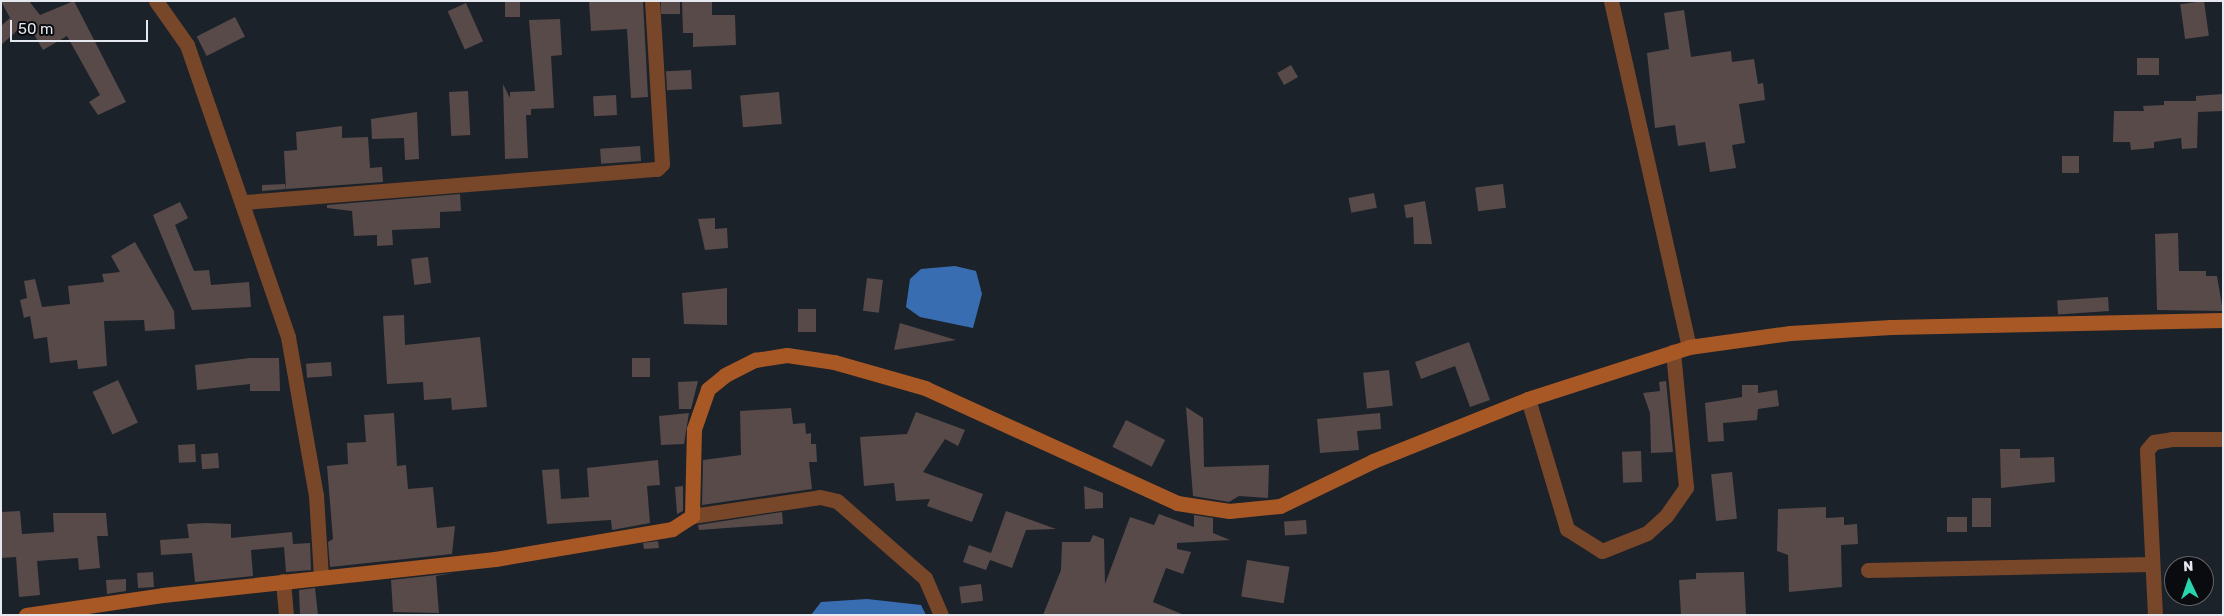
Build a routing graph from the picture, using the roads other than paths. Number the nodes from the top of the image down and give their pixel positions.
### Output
1 (156, 1) edge
2 (652, 1) edge
3 (1611, 1) edge
4 (245, 202) junction
5 (2223, 320) edge
6 (1689, 347) junction
7 (1673, 352) junction
8 (1528, 399) junction
9 (2223, 439) edge
10 (692, 516) junction
11 (2152, 564) junction
12 (1868, 570) dead end
13 (322, 576) junction
14 (283, 581) junction
15 (54, 612) edge
16 (26, 615) edge
17 (286, 615) edge
18 (941, 615) edge
19 (2155, 615) edge

1 - 4 street
2 - 4 street
3 - 6 street
4 - 13 street
5 - 6 main road
6 - 7 main road
7 - 8 main road
7 - 8 street
8 - 10 main road
9 - 11 street
10 - 13 main road
10 - 18 street
11 - 12 street
11 - 19 street
13 - 14 main road
14 - 15 main road
14 - 17 street
15 - 16 main road

